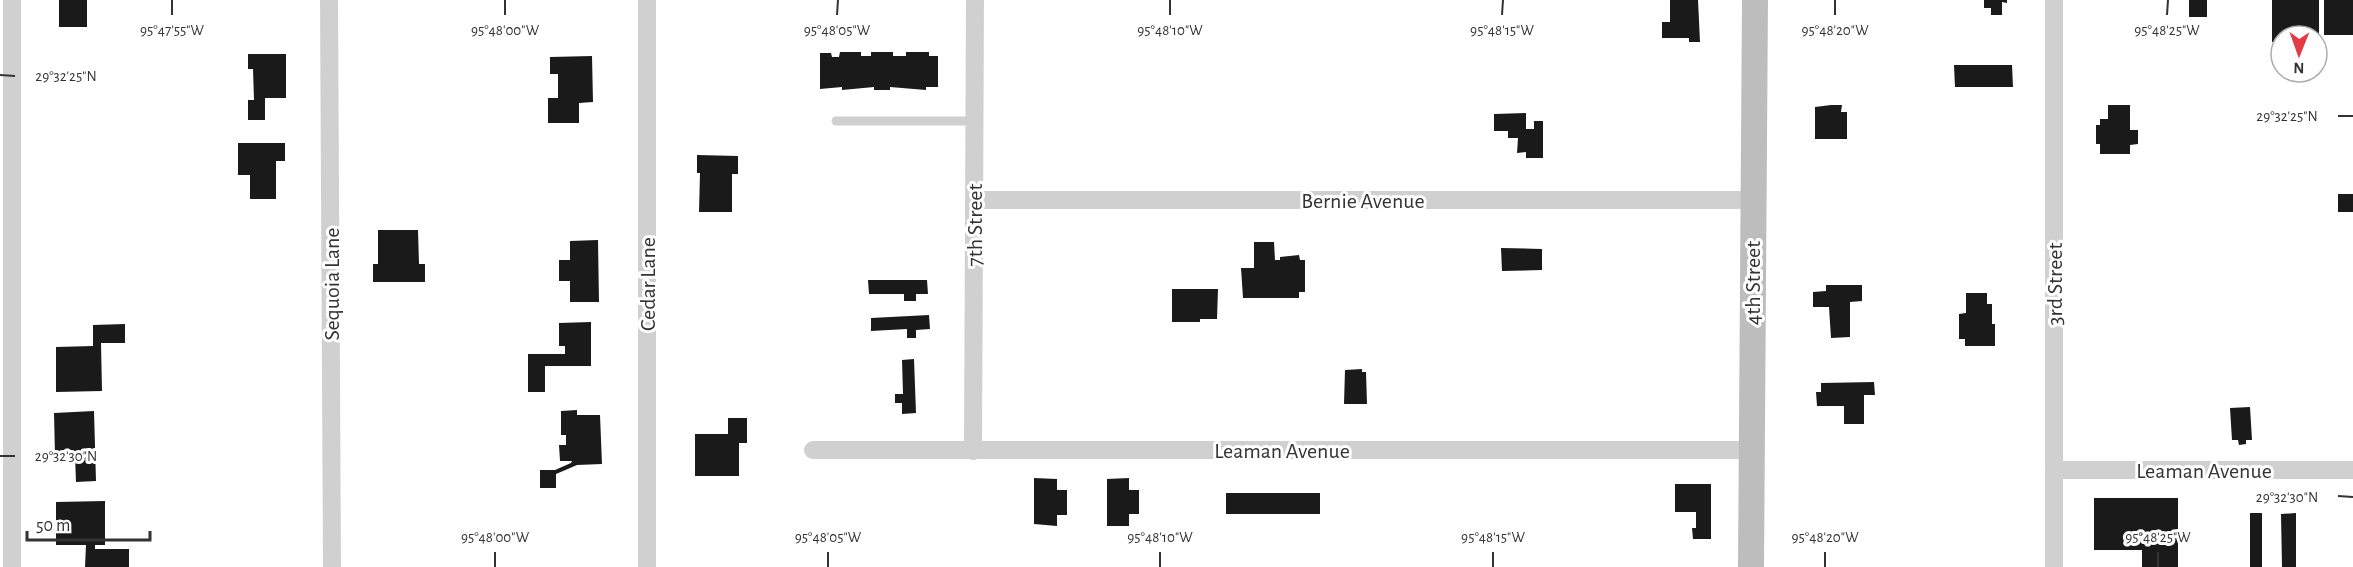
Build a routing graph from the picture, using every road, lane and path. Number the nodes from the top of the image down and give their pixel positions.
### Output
1 (12, 0) edge
2 (330, 0) edge
3 (647, 0) edge
4 (975, 0) edge
5 (1755, 0) edge
6 (2054, 0) edge
7 (836, 121) dead end
8 (974, 121) junction
9 (974, 200) junction
10 (1752, 200) junction
11 (813, 450) dead end
12 (973, 450) junction
13 (1751, 450) junction
14 (2055, 470) junction
15 (2353, 470) edge
16 (12, 567) edge
17 (332, 567) edge
18 (647, 567) edge
19 (1752, 567) edge
20 (2054, 567) edge

1 - 16 street
2 - 17 street, Sequoia Lane
3 - 18 street, Cedar Lane
4 - 8 street, 7th Street
5 - 10 street, 4th Street
6 - 14 street, 3rd Street
7 - 8 lane
8 - 9 street, 7th Street
9 - 10 street, Bernie Avenue
9 - 12 street, 7th Street
10 - 13 street, 4th Street
11 - 12 street, Leaman Avenue
12 - 13 street, Leaman Avenue
13 - 19 street, 4th Street
14 - 15 street, Leaman Avenue
14 - 20 street, 3rd Street

